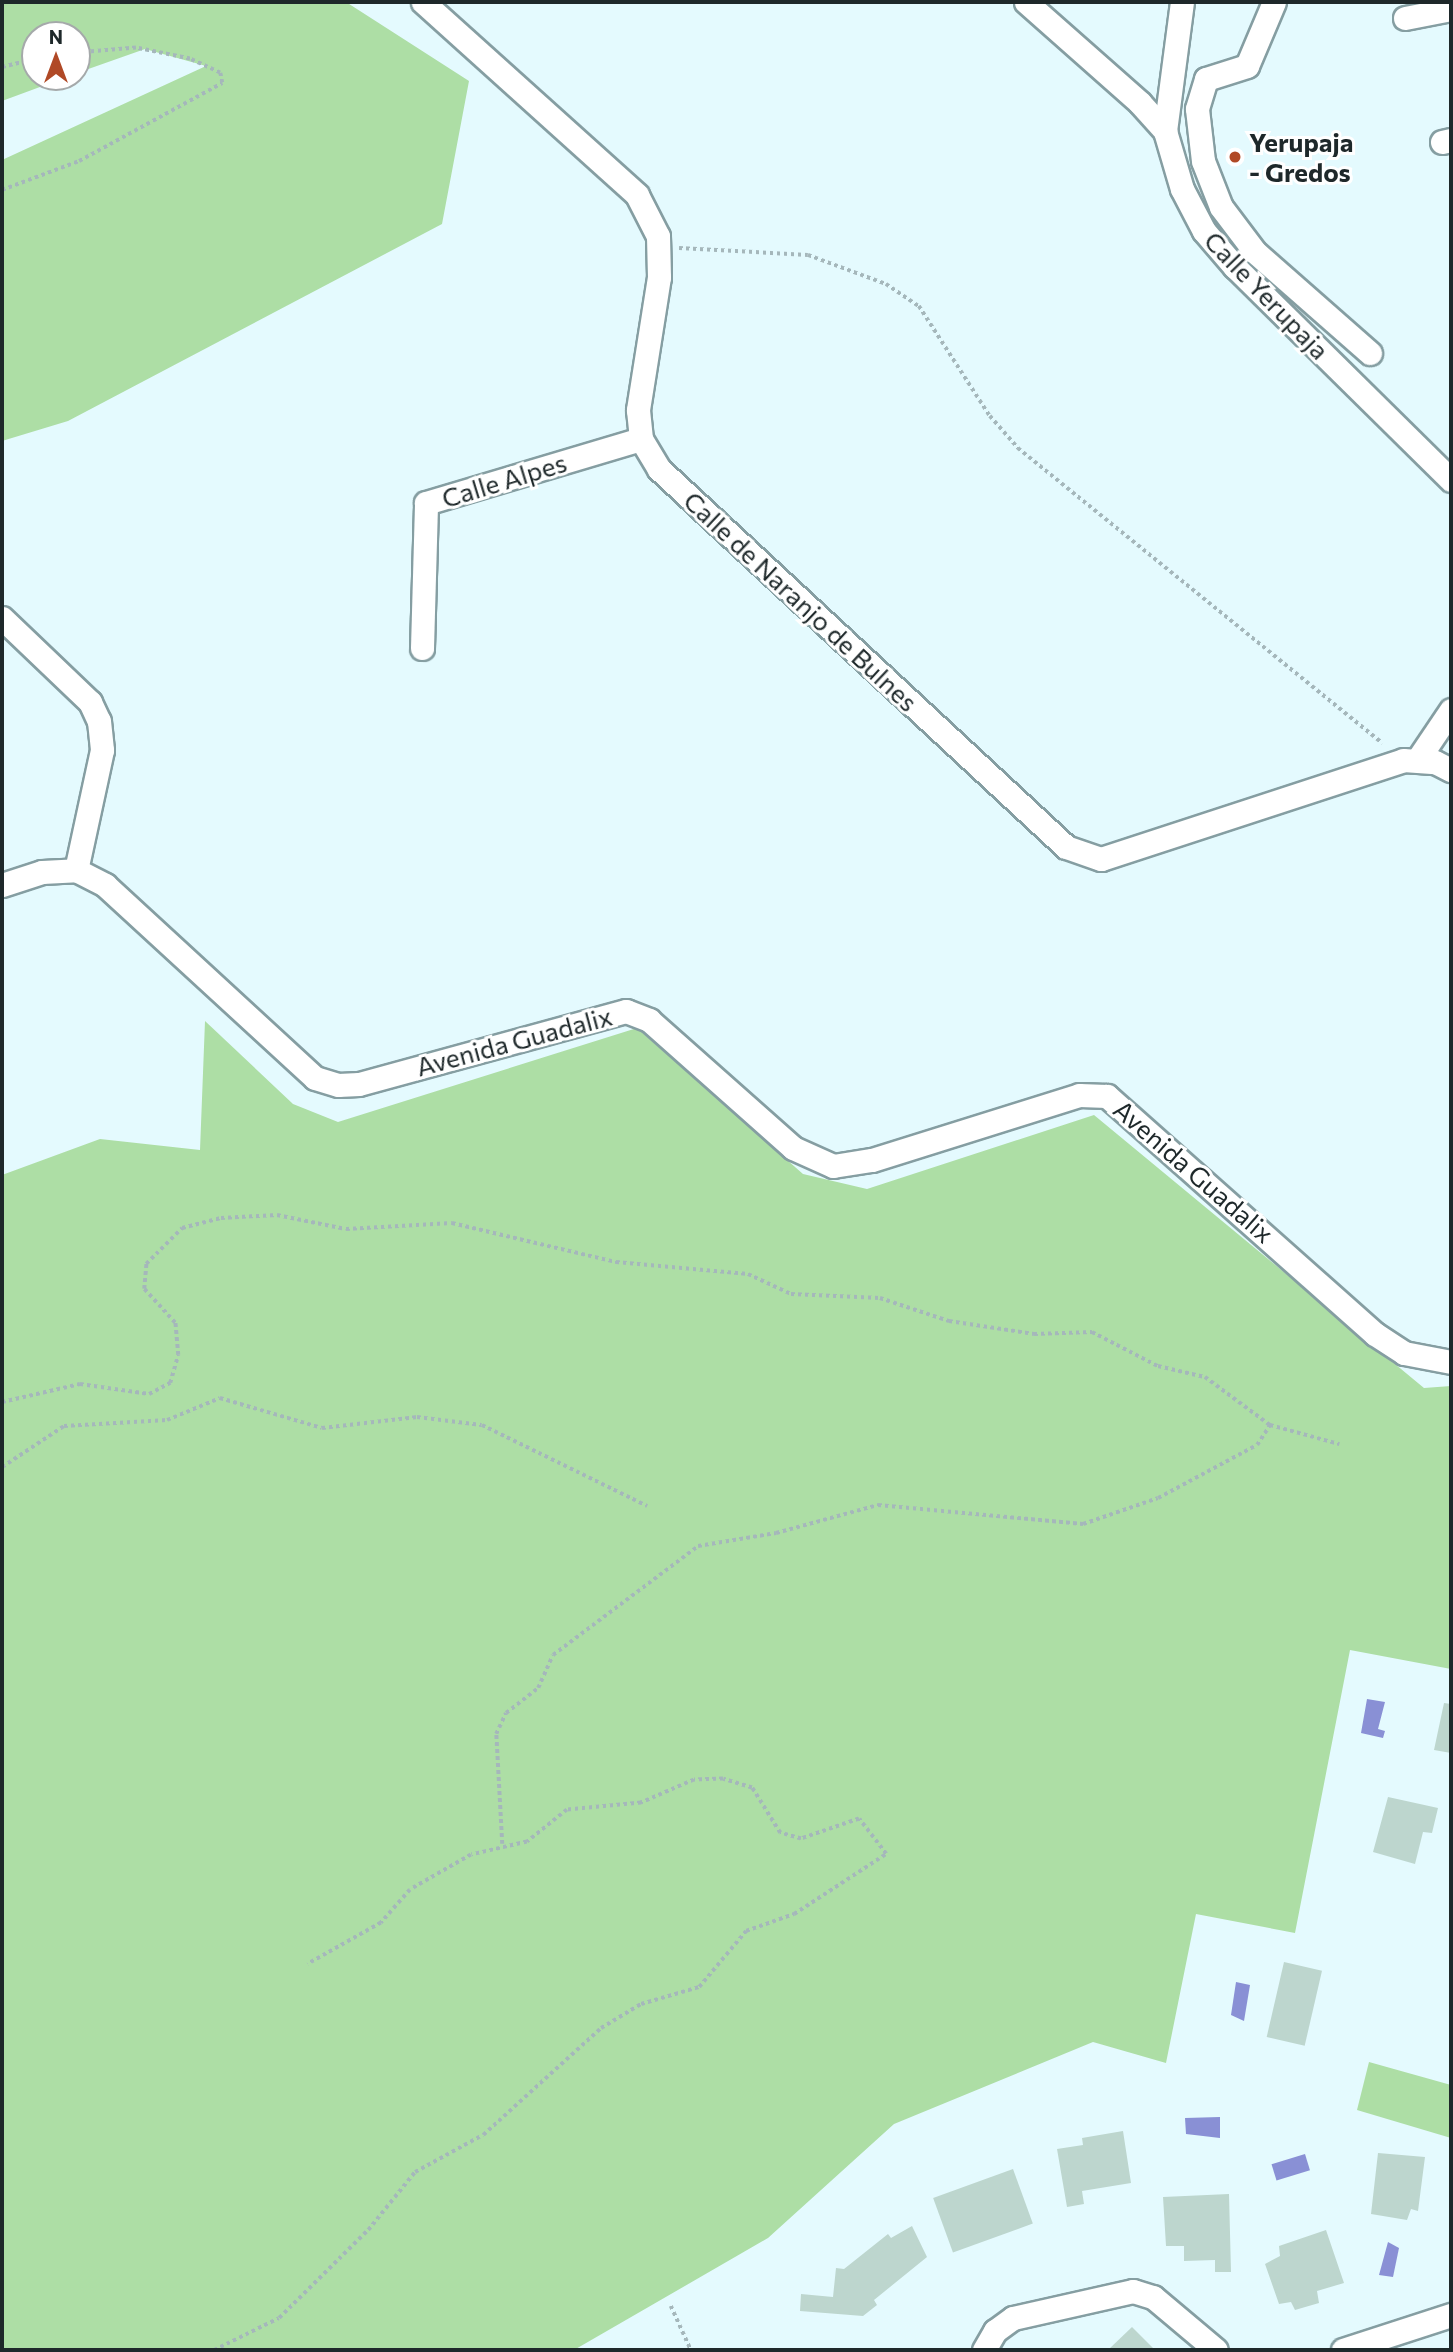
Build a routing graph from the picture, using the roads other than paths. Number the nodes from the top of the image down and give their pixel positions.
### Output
1 (423, 2) edge
2 (1026, 2) edge
3 (1182, 2) edge
4 (1274, 2) edge
5 (1451, 9) edge
6 (1405, 18) dead end
7 (1164, 131) junction
8 (1370, 353) dead end
9 (641, 439) junction
10 (1451, 480) edge
11 (2, 618) edge
12 (422, 648) dead end
13 (1450, 713) edge
14 (1410, 760) junction
15 (1451, 770) edge
16 (76, 870) junction
17 (2, 885) edge
18 (1451, 1362) edge
19 (1451, 2315) edge
20 (984, 2350) edge
21 (1216, 2350) edge
22 (1343, 2350) edge

1 - 9 street, Calle de Naranjo de Bulnes
2 - 7 street, Calle Yerupaja
3 - 7 street
4 - 8 street
5 - 6 street
7 - 10 street, Calle Yerupaja
9 - 12 street, Calle Alpes
9 - 14 street, Calle de Naranjo de Bulnes
11 - 16 street
13 - 14 street
13 - 15 street
14 - 15 street
16 - 17 street
16 - 18 street, Avenida Guadalix
19 - 22 street
20 - 21 street

